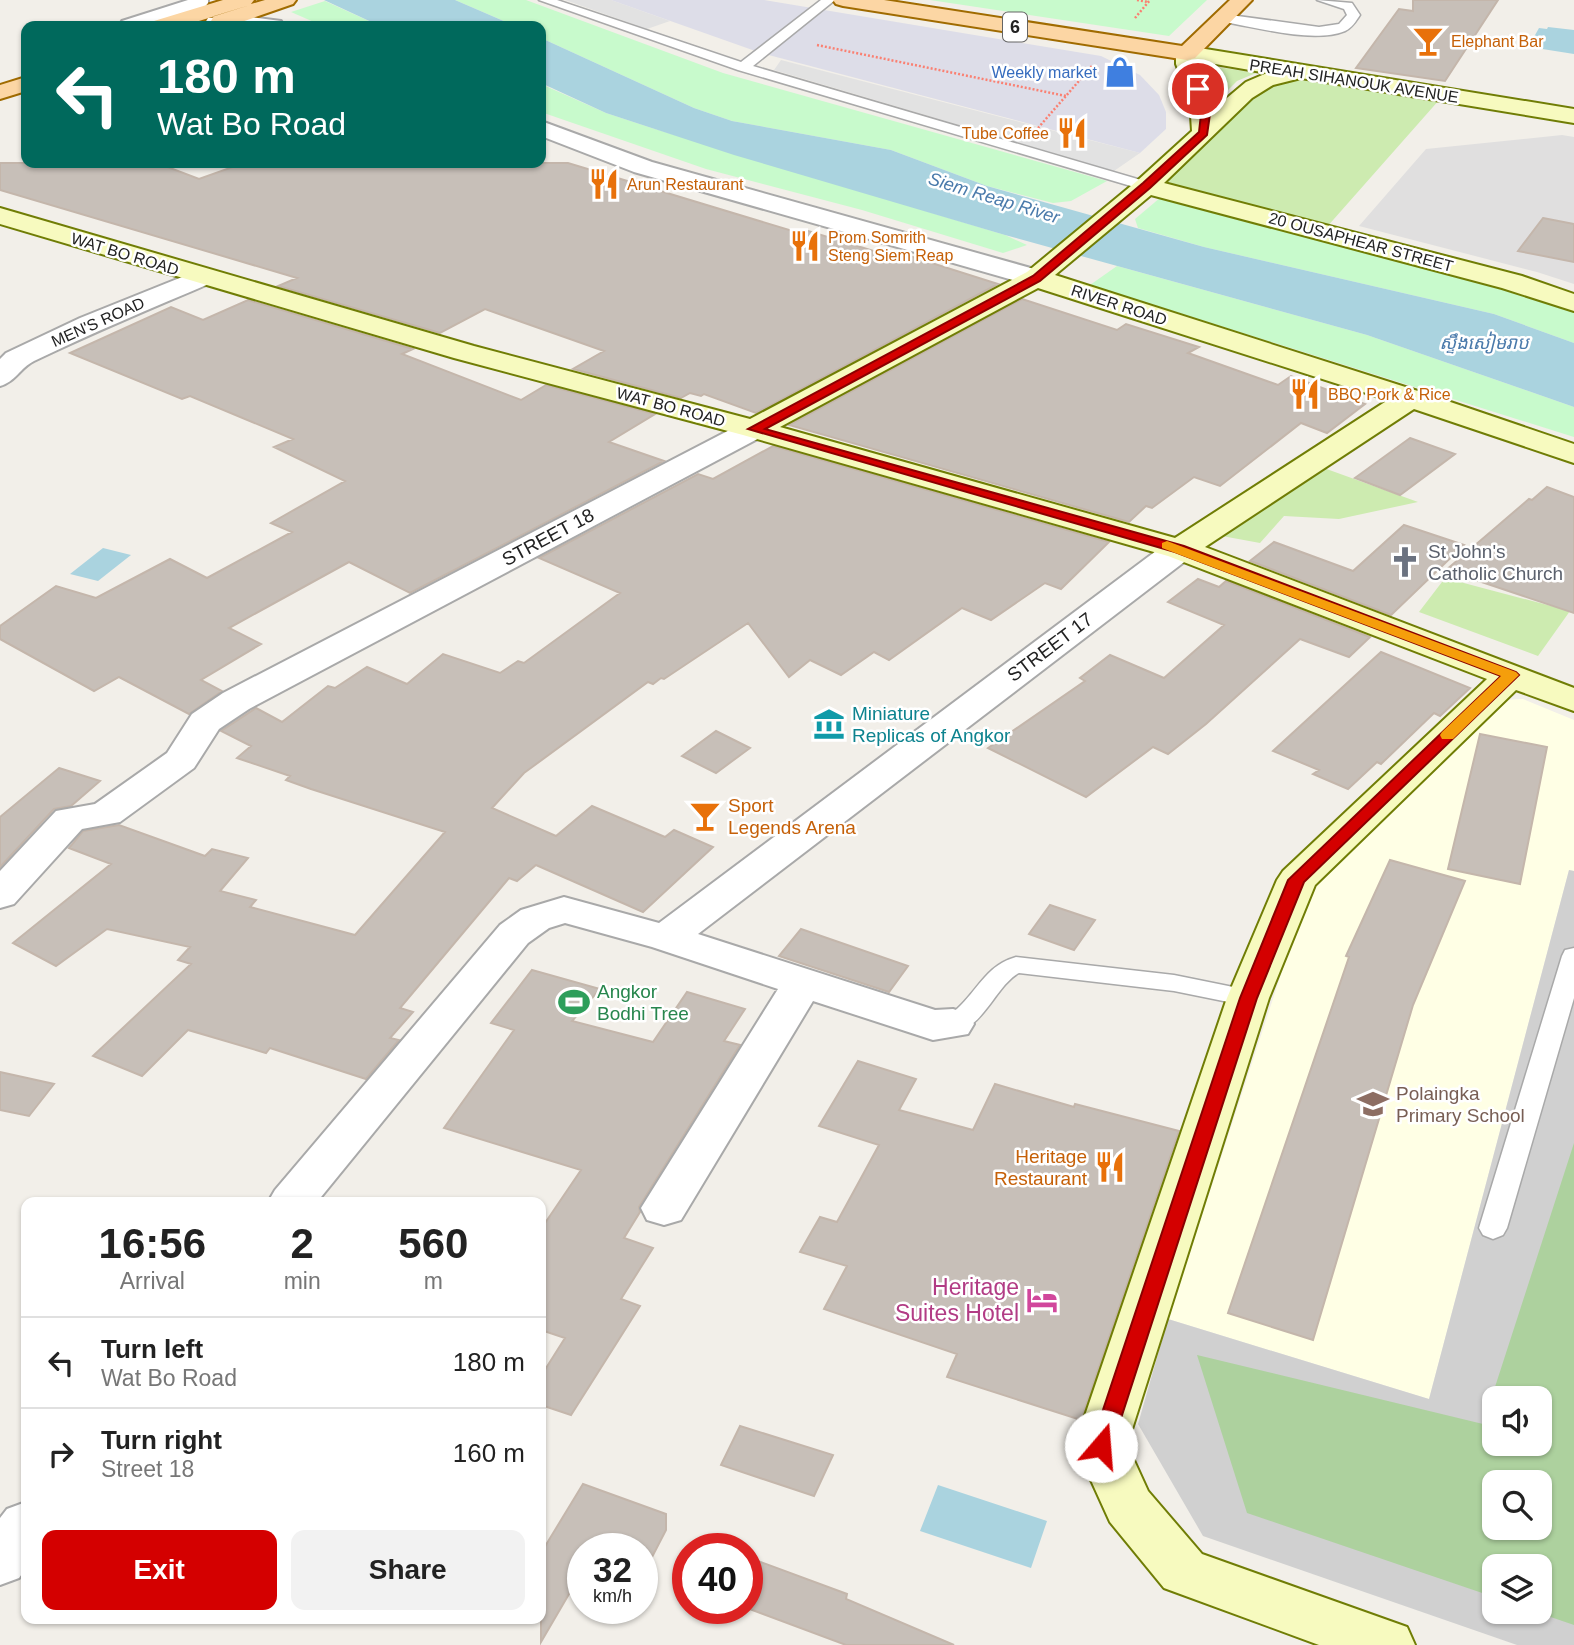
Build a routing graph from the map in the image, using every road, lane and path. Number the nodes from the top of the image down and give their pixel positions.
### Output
1 (198, 0) edge
2 (244, 0) edge
3 (545, 0) edge
4 (829, 0) edge
5 (842, 0) edge
6 (1137, 0) edge
7 (1242, 0) edge
8 (283, 1) edge
9 (1149, 1) edge
10 (1309, 12) edge
11 (1223, 18) junction
12 (146, 21) edge
13 (178, 21) edge
14 (220, 21) edge
15 (781, 37) junction
16 (1114, 42) junction
17 (1187, 53) junction
18 (743, 67) junction
19 (1300, 72) junction
20 (21, 86) edge
21 (0, 92) edge
22 (1066, 96) junction
23 (1574, 116) edge
24 (546, 130) edge
25 (1204, 133) junction
26 (1019, 149) junction
27 (1146, 186) junction
28 (0, 216) edge
29 (202, 277) junction
30 (1037, 278) junction
31 (1574, 303) edge
32 (0, 377) edge
33 (1411, 398) junction
34 (754, 429) junction
35 (1574, 454) edge
36 (1180, 549) junction
37 (1511, 675) junction
38 (1574, 700) edge
39 (0, 895) edge
40 (666, 938) junction
41 (1574, 956) edge
42 (804, 982) junction
43 (1248, 998) junction
44 (953, 1024) joint
45 (295, 1197) edge
46 (664, 1208) dead end
47 (1493, 1228) dead end
48 (21, 1532) edge
49 (0, 1561) edge
50 (1387, 1645) edge

1 - 12 street
2 - 13 main road
3 - 18 lane
4 - 15 lane
5 - 16 main road, PREAH SIHANOUK AVENUE / 6
6 - 9 path
7 - 11 main road
8 - 14 main road
9 - 16 path
10 - 11 lane
11 - 17 main road
15 - 18 lane
15 - 22 path
16 - 17 main road, PREAH SIHANOUK AVENUE / 6
16 - 22 path
17 - 19 street, PREAH SIHANOUK AVENUE
17 - 25 street
18 - 26 lane
19 - 23 street, PREAH SIHANOUK AVENUE
19 - 25 street
20 - 21 main road
22 - 26 path
24 - 30 street, RIVER ROAD
25 - 27 street
26 - 27 lane
27 - 30 street, STREET 18
27 - 31 street, 20 OUSAPHEAR STREET
28 - 29 street, WAT BO ROAD
29 - 32 street, MEN'S ROAD
29 - 34 street, WAT BO ROAD
30 - 33 street, RIVER ROAD
30 - 34 street, STREET 18
33 - 35 street, RIVER ROAD
33 - 36 street, STREET 17
34 - 36 street, WAT BO ROAD
34 - 39 street, STREET 18
36 - 37 street, WAT BO ROAD
36 - 40 street, STREET 17
37 - 38 street, WAT BO ROAD
37 - 43 street
40 - 42 street
40 - 45 street
41 - 47 lane
42 - 44 street
42 - 46 street
43 - 44 lane
43 - 50 street
48 - 49 street

